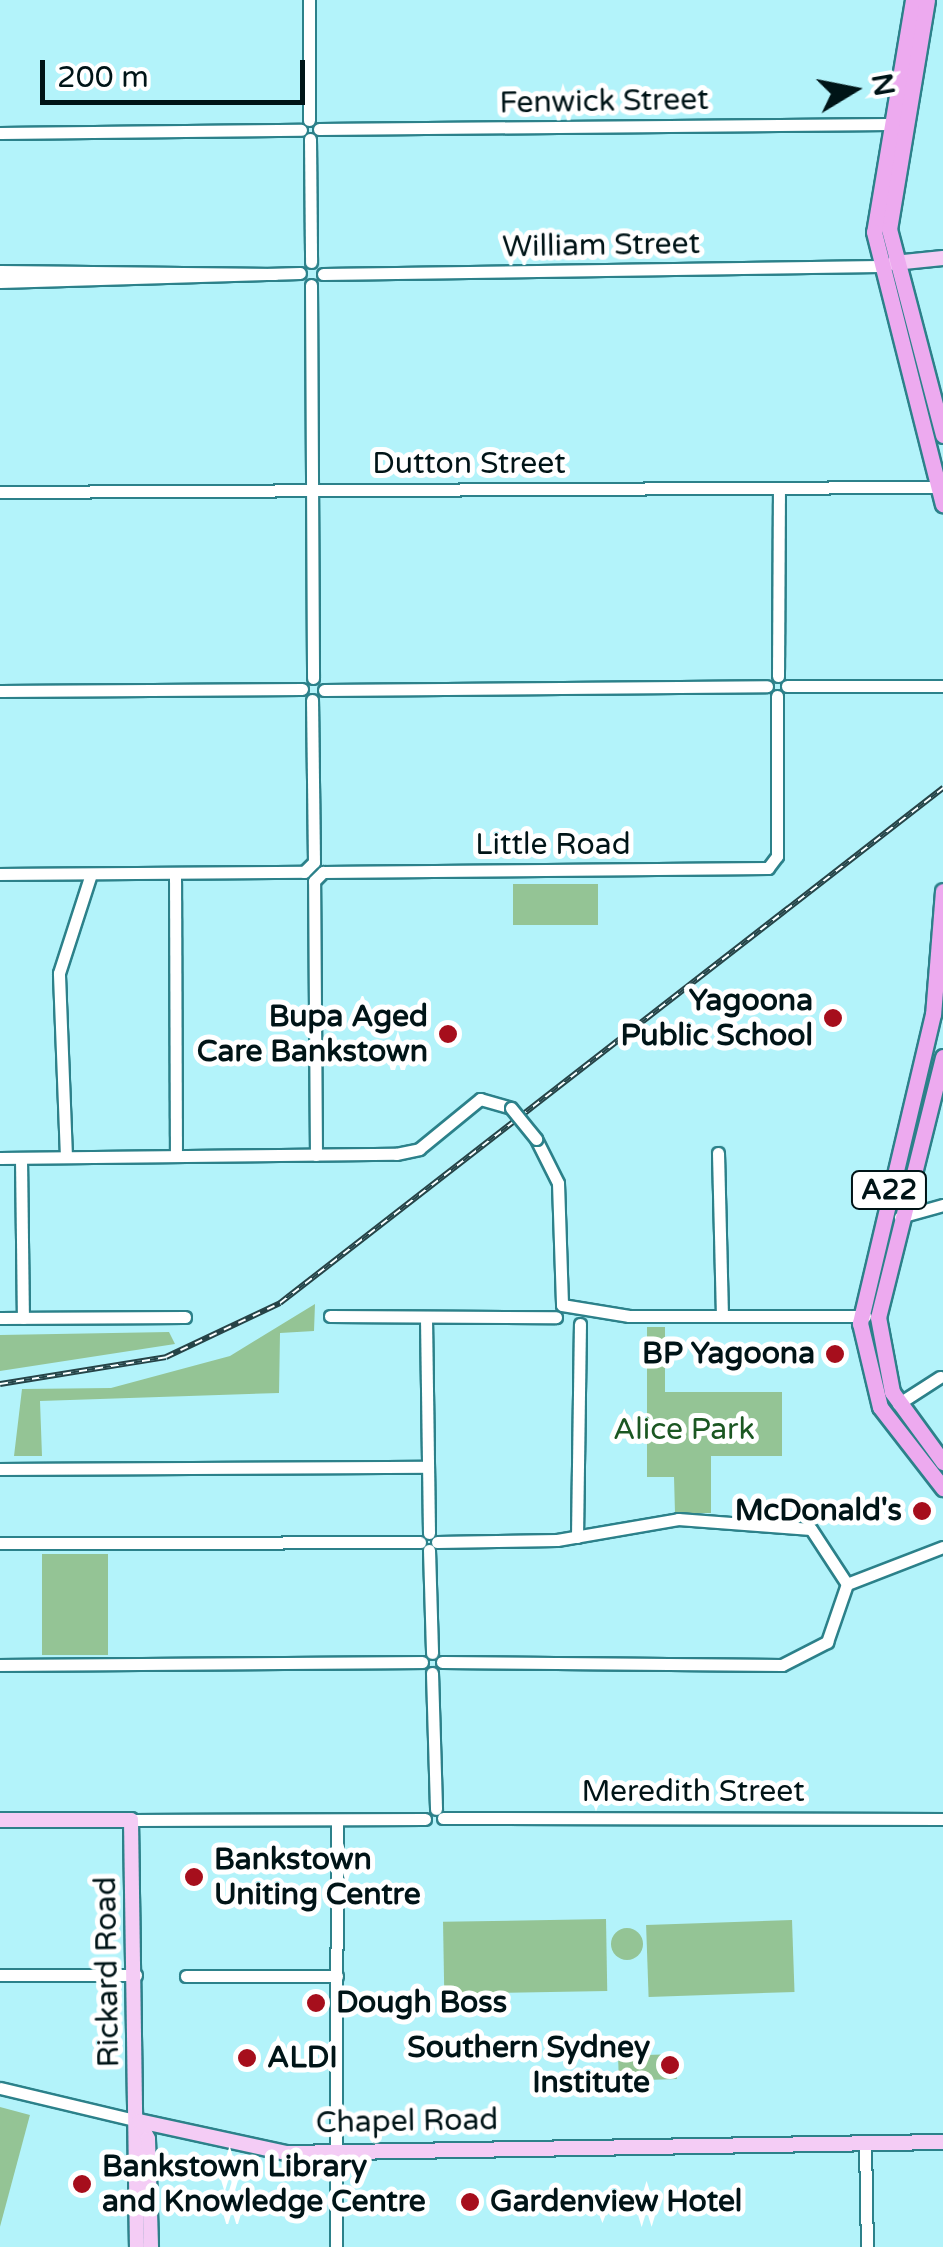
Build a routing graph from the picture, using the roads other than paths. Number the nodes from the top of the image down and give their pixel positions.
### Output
1 (309, 0) edge
2 (913, 0) edge
3 (927, 0) edge
4 (890, 124) junction
5 (310, 130) junction
6 (0, 133) edge
7 (943, 258) edge
8 (310, 262) junction
9 (886, 264) junction
10 (0, 271) edge
11 (277, 274) junction
12 (300, 274) junction
13 (323, 274) junction
14 (0, 282) edge
15 (310, 285) junction
16 (943, 436) edge
17 (939, 487) junction
18 (778, 488) junction
19 (312, 490) junction
20 (0, 492) edge
21 (943, 504) edge
22 (313, 678) junction
23 (780, 686) junction
24 (943, 686) edge
25 (302, 689) junction
26 (324, 690) junction
27 (0, 691) edge
28 (312, 700) junction
29 (314, 872) junction
30 (175, 873) junction
31 (0, 874) edge
32 (91, 874) junction
33 (943, 891) edge
34 (942, 939) edge
35 (943, 1057) edge
36 (718, 1154) dead end
37 (316, 1155) junction
38 (176, 1156) junction
39 (66, 1157) junction
40 (0, 1158) edge
41 (21, 1158) junction
42 (943, 1204) edge
43 (900, 1217) junction
44 (564, 1314) junction
45 (330, 1316) dead end
46 (628, 1316) junction
47 (722, 1316) junction
48 (860, 1316) junction
49 (878, 1316) junction
50 (185, 1317) dead end
51 (0, 1318) edge
52 (23, 1318) junction
53 (426, 1318) junction
54 (580, 1324) junction
55 (940, 1377) dead end
56 (898, 1404) junction
57 (943, 1462) edge
58 (428, 1467) junction
59 (0, 1468) edge
60 (943, 1488) edge
61 (577, 1537) junction
62 (0, 1542) edge
63 (429, 1542) junction
64 (943, 1546) edge
65 (847, 1584) junction
66 (432, 1659) junction
67 (0, 1665) edge
68 (439, 1814) junction
69 (943, 1819) edge
70 (0, 1820) edge
71 (131, 1820) junction
72 (337, 1820) junction
73 (0, 1974) edge
74 (136, 1975) junction
75 (186, 1976) dead end
76 (336, 1976) junction
77 (0, 2088) edge
78 (139, 2122) junction
79 (943, 2142) edge
80 (865, 2144) junction
81 (337, 2152) junction
82 (137, 2247) edge
83 (151, 2247) edge
84 (336, 2247) edge
85 (868, 2247) edge

1 - 5 street
2 - 4 highway
3 - 9 highway
4 - 5 street, Fenwick Street
4 - 9 highway
5 - 6 street, Fenwick Street
5 - 8 street
7 - 9 main road
8 - 12 street
8 - 13 street
9 - 13 street, William Street
9 - 16 highway
9 - 17 highway
10 - 11 street
11 - 12 street
11 - 14 street
12 - 15 street
13 - 15 street
15 - 19 street
17 - 18 street, Dutton Street
17 - 21 highway
18 - 19 street, Dutton Street
18 - 23 street
19 - 20 street, Dutton Street
19 - 22 street
22 - 25 street
22 - 26 street
23 - 24 street
23 - 26 street
23 - 29 street, Little Road
25 - 27 street
25 - 28 street
26 - 28 street
28 - 29 street
29 - 30 street, Little Road
29 - 37 street
30 - 32 street, Little Road
30 - 38 street
31 - 32 street, Little Road
32 - 39 street
33 - 34 highway, A22
34 - 48 highway, A22
35 - 43 highway, A22
36 - 47 street
37 - 38 street
37 - 44 street, bridge
38 - 39 street
39 - 41 street
40 - 41 street
41 - 52 street
42 - 43 street
43 - 49 highway, A22
44 - 46 street
44 - 53 street
44 - 54 street
45 - 53 street
46 - 47 street
46 - 54 street
47 - 48 street
48 - 49 street
48 - 60 highway, A22
49 - 56 highway, A22
50 - 52 street
51 - 52 street
53 - 58 street
54 - 61 street
55 - 56 street
56 - 57 highway, A22
58 - 59 street
58 - 63 street
61 - 63 street
61 - 65 street
62 - 63 street
63 - 66 street
64 - 65 street
65 - 66 street
66 - 67 street
66 - 68 street
68 - 69 street, Meredith Street
68 - 72 street, Meredith Street
70 - 71 main road
71 - 72 street
71 - 74 main road, Rickard Road
72 - 76 street
73 - 74 street
74 - 78 main road, Rickard Road
75 - 76 street
76 - 81 street
77 - 78 street, Chapel Road
78 - 81 main road, Chapel Road
78 - 82 main road, Rickard Road
78 - 83 main road, Rickard Road
79 - 80 main road, Chapel Road
80 - 81 main road, Chapel Road
80 - 85 street
81 - 84 street

